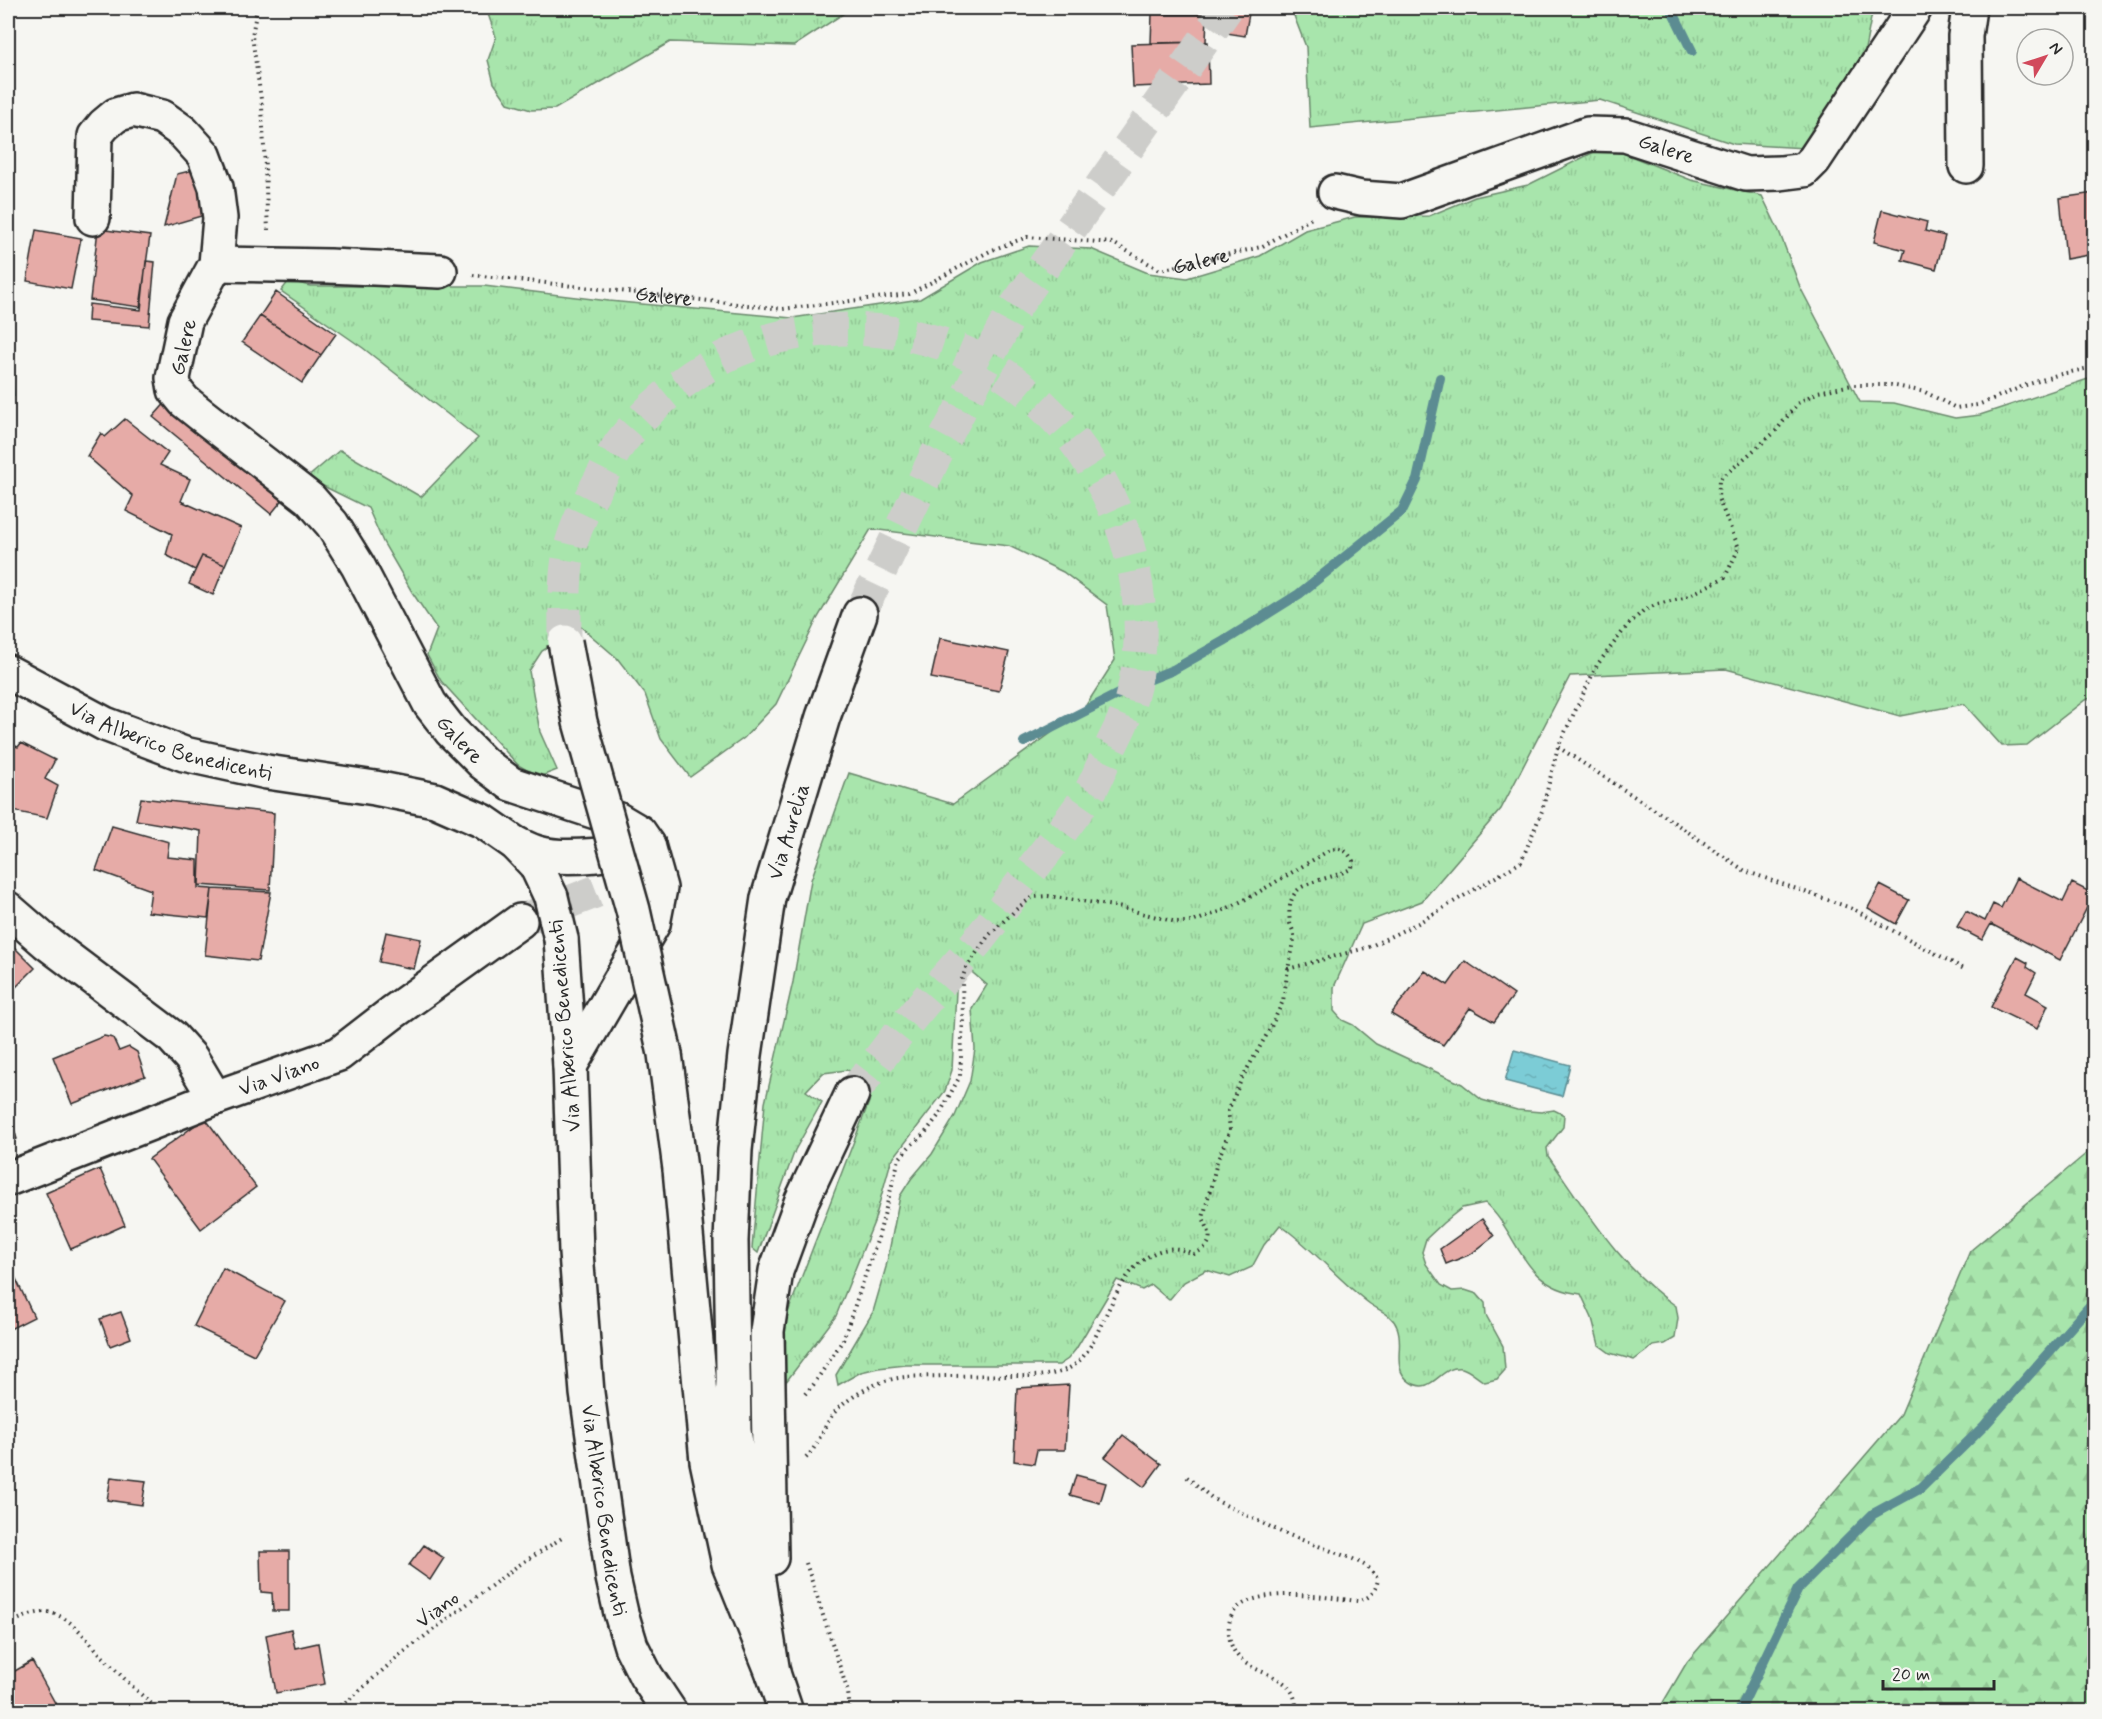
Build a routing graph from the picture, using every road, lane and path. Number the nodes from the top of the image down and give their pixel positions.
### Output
1 (257, 8) edge
2 (1915, 8) edge
3 (1969, 8) edge
4 (1966, 166) dead end
5 (1335, 192) joint
6 (93, 218) dead end
7 (216, 264) junction
8 (267, 264) junction
9 (440, 271) joint
10 (2094, 367) edge
11 (860, 614) tunnel mouth
12 (565, 642) tunnel mouth
13 (8, 672) edge
14 (1558, 747) junction
15 (516, 844) junction
16 (648, 845) junction
17 (8, 909) edge
18 (520, 921) tunnel mouth
19 (1288, 969) junction
20 (1966, 970) dead end
21 (570, 1066) junction
22 (852, 1094) tunnel mouth
23 (215, 1098) junction
24 (8, 1179) edge
25 (801, 1398) dead end
26 (805, 1460) dead end
27 (1187, 1477) dead end
28 (565, 1536) dead end
29 (803, 1552) dead end
30 (8, 1624) edge
31 (774, 1673) junction
32 (161, 1712) edge
33 (330, 1712) edge
34 (670, 1712) edge
35 (786, 1712) edge
36 (850, 1712) edge
37 (1296, 1712) edge

1 - 8 path
2 - 5 main road, Galere
3 - 4 main road
5 - 9 path, Galere
6 - 7 main road
7 - 8 main road
7 - 16 main road, Galere
8 - 9 main road
10 - 14 path
11 - 31 main road, Via Aurelia
12 - 31 main road, bridge
13 - 15 main road, Via Alberico Benedicenti
14 - 19 path
14 - 20 path
15 - 16 main road
15 - 21 main road, Via Alberico Benedicenti, bridge
16 - 21 main road
17 - 23 main road
18 - 23 main road, Via Viano
19 - 25 path
19 - 26 path
21 - 34 main road, Via Alberico Benedicenti
22 - 31 main road
23 - 24 main road, Via Viano
27 - 37 path
28 - 33 path, Viano
29 - 36 path
30 - 32 path
31 - 35 main road

